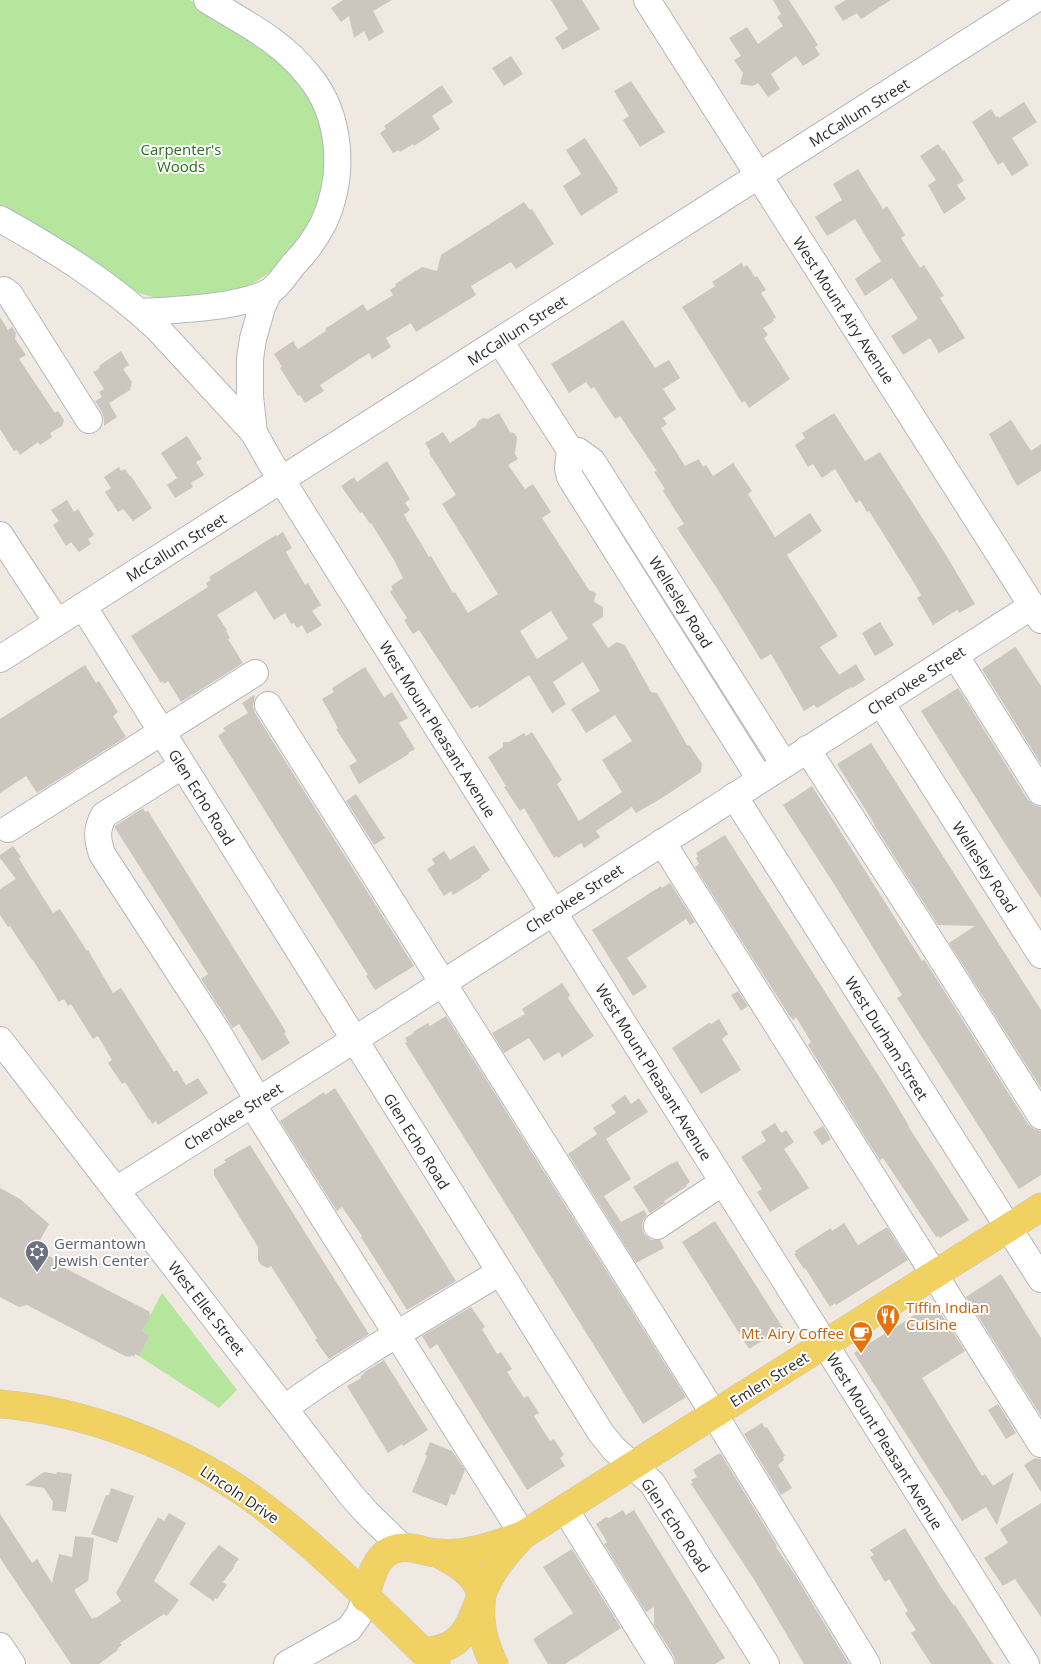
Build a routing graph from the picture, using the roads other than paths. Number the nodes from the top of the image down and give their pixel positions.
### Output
1 (207, 0) edge
2 (647, 0) edge
3 (1034, 0) edge
4 (758, 176) junction
5 (0, 219) edge
6 (0, 291) edge
7 (269, 292) junction
8 (141, 312) junction
9 (500, 341) junction
10 (89, 420) dead end
11 (254, 433) junction
12 (570, 450) junction
13 (282, 480) junction
14 (0, 535) edge
15 (681, 601) junction
16 (83, 606) junction
17 (1037, 613) edge
18 (657, 616) junction
19 (57, 622) junction
20 (955, 655) junction
21 (0, 659) edge
22 (255, 673) dead end
23 (881, 703) junction
24 (268, 705) dead end
25 (161, 732) junction
26 (807, 749) junction
27 (784, 764) junction
28 (182, 766) junction
29 (760, 779) junction
30 (1041, 792) edge
31 (734, 796) junction
32 (8, 829) dead end
33 (662, 842) junction
34 (553, 911) junction
35 (1041, 954) edge
36 (442, 983) junction
37 (0, 1040) edge
38 (354, 1040) junction
39 (255, 1102) junction
40 (1041, 1116) edge
41 (723, 1182) junction
42 (116, 1190) junction
43 (1041, 1207) edge
44 (657, 1226) dead end
45 (1008, 1228) junction
46 (500, 1272) junction
47 (934, 1274) junction
48 (1041, 1279) edge
49 (397, 1335) junction
50 (824, 1344) junction
51 (0, 1404) edge
52 (285, 1408) junction
53 (714, 1414) junction
54 (1041, 1444) edge
55 (633, 1465) junction
56 (565, 1509) junction
57 (523, 1535) junction
58 (402, 1547) junction
59 (437, 1554) junction
60 (481, 1596) junction
61 (366, 1598) junction
62 (0, 1646) edge
63 (430, 1658) edge
64 (12, 1664) edge
65 (287, 1664) edge
66 (494, 1664) edge
67 (662, 1664) edge
68 (766, 1664) edge
69 (867, 1664) edge
70 (1026, 1664) edge

1 - 7 street
2 - 4 street, West Mount Airy Avenue
3 - 4 street, McCallum Street
4 - 9 street, McCallum Street
4 - 17 street, West Mount Airy Avenue
5 - 8 street
6 - 10 street
7 - 8 street
7 - 11 street
8 - 11 street
9 - 12 street
9 - 13 street, McCallum Street
11 - 13 street, West Mount Pleasant Avenue
12 - 15 street, Wellesley Road
12 - 18 street, Wellesley Road
13 - 16 street, McCallum Street
13 - 34 street, West Mount Pleasant Avenue
14 - 19 street
15 - 18 street
15 - 27 street, Wellesley Road
16 - 19 street, McCallum Street
16 - 25 street, Glen Echo Road
17 - 20 street, Cherokee Street
18 - 29 street, Wellesley Road
19 - 21 street, McCallum Street
20 - 23 street, Cherokee Street
20 - 30 street
22 - 25 street
23 - 26 street, Cherokee Street
23 - 35 street, Wellesley Road
24 - 36 street
25 - 28 street, Glen Echo Road
25 - 32 street
26 - 27 street, Cherokee Street
26 - 40 street
27 - 29 street, Cherokee Street
28 - 38 street, Glen Echo Road
28 - 39 street
29 - 31 street, Cherokee Street
31 - 33 street, Cherokee Street
31 - 45 street, West Durham Street
33 - 34 street, Cherokee Street
33 - 47 street
34 - 36 street, Cherokee Street
34 - 41 street, West Mount Pleasant Avenue
36 - 38 street, Cherokee Street
36 - 53 street
37 - 42 street, West Ellet Street
38 - 39 street, Cherokee Street
38 - 46 street, Glen Echo Road
39 - 42 street, Cherokee Street
39 - 49 street
41 - 44 street
41 - 50 street, West Mount Pleasant Avenue
42 - 52 street, West Ellet Street
43 - 45 main road, Emlen Street
45 - 47 main road, Emlen Street
45 - 48 street, West Durham Street
46 - 49 street
46 - 55 street, Glen Echo Road
47 - 50 main road, Emlen Street
47 - 54 street
49 - 52 street
49 - 57 street
50 - 53 main road, Emlen Street
50 - 70 street, West Mount Pleasant Avenue
51 - 61 main road, Lincoln Drive
52 - 58 street, West Ellet Street
53 - 55 main road, Emlen Street
53 - 69 street
55 - 56 main road, Emlen Street
55 - 68 street, Glen Echo Road
56 - 57 main road, Emlen Street
56 - 67 street
57 - 59 main road, Emlen Street
57 - 60 main road, Emlen Street
58 - 59 main road, Emlen Street
58 - 61 main road
59 - 60 main road
60 - 63 main road, Emlen Street
60 - 66 main road
61 - 63 main road, Lincoln Drive
61 - 65 street
62 - 64 street

